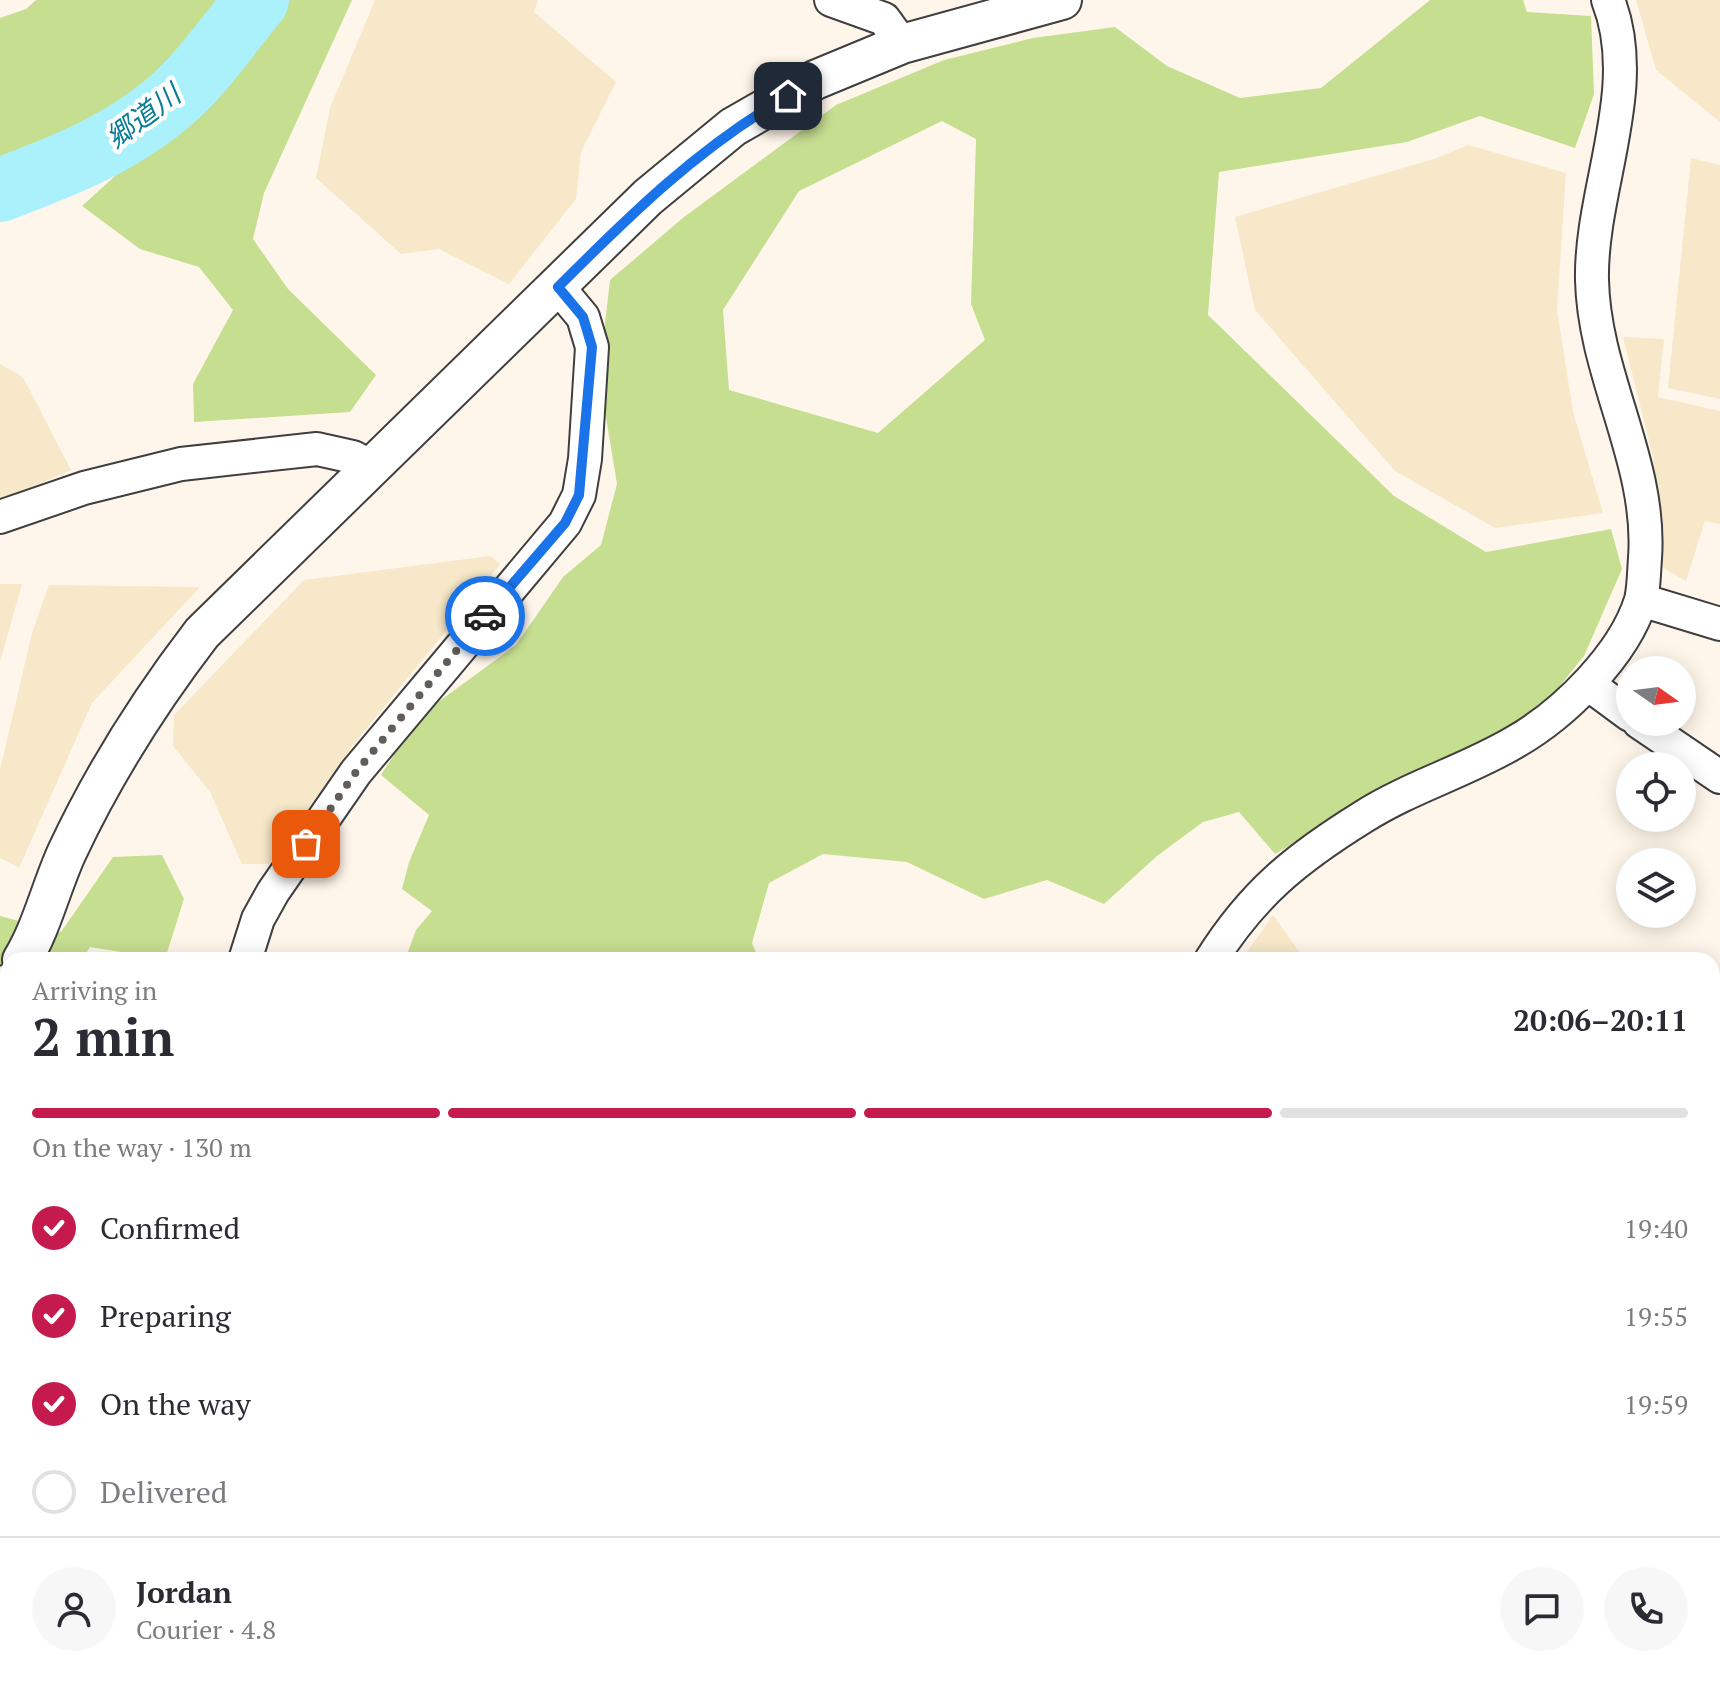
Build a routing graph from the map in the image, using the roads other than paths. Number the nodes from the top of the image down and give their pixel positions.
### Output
1 (831, 0) edge
2 (1062, 0) edge
3 (1608, 0) edge
4 (902, 44) junction
5 (558, 287) junction
6 (371, 467) junction
7 (0, 517) edge
8 (1641, 600) junction
9 (1720, 624) edge
10 (1588, 684) junction
11 (1616, 705) edge
12 (1660, 736) edge
13 (1720, 777) edge
14 (25, 952) edge
15 (248, 952) edge
16 (1217, 952) edge

1 - 4 street
2 - 4 street
3 - 8 street
4 - 5 street
5 - 6 street
5 - 15 street
6 - 7 street
6 - 14 street
8 - 9 street
8 - 10 street
10 - 11 street
10 - 16 street
12 - 13 street

